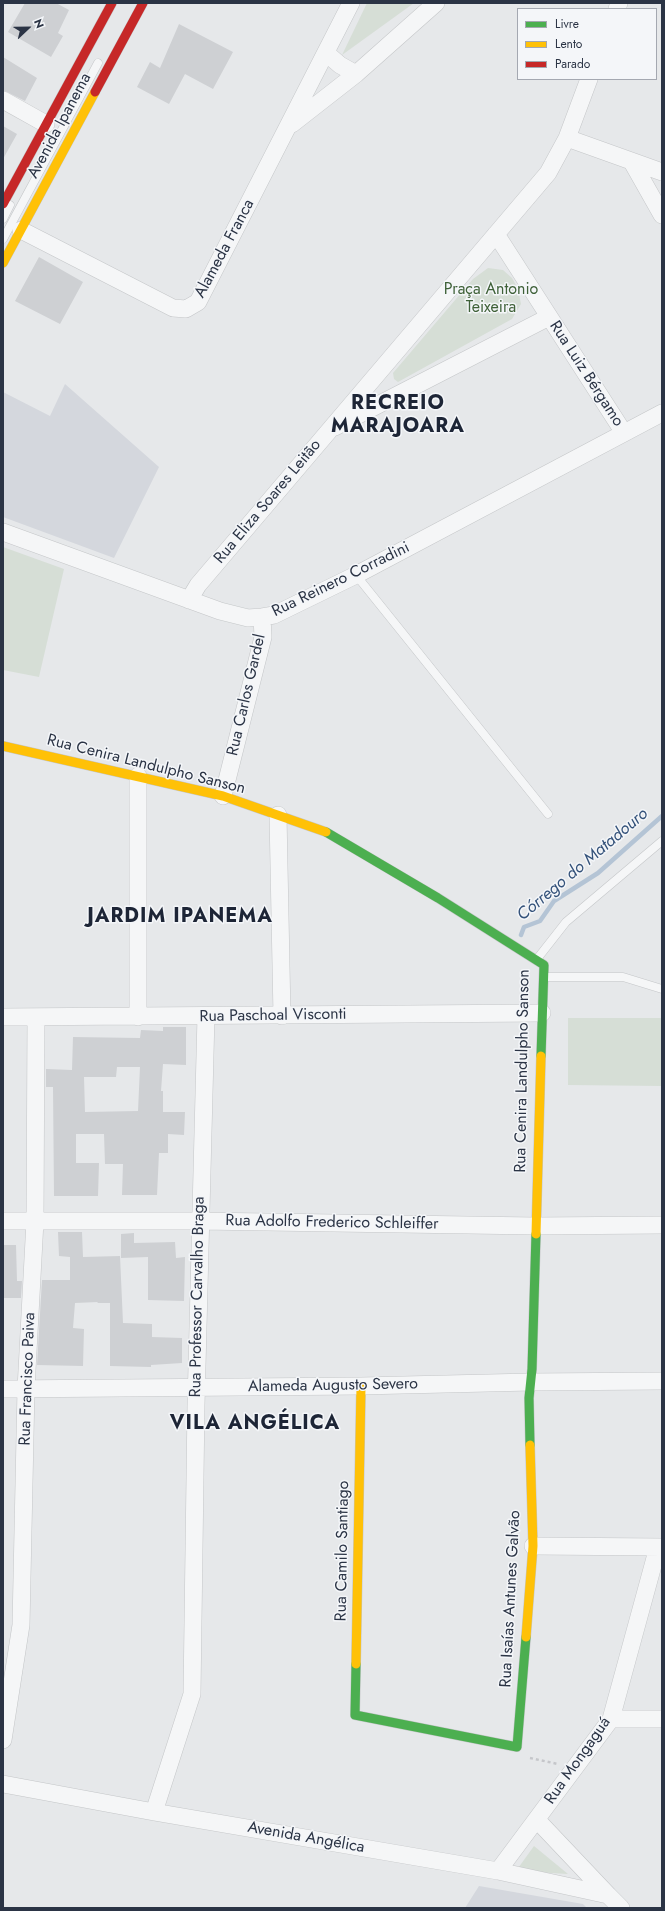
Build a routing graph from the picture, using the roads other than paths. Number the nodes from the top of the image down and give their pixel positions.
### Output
1 (112, 3) edge
2 (118, 3) edge
3 (143, 3) edge
4 (351, 3) edge
5 (436, 3) edge
6 (326, 53) junction
7 (103, 54) dead end
8 (356, 74) junction
9 (589, 80) edge
10 (3, 100) edge
11 (46, 124) junction
12 (288, 127) junction
13 (567, 138) junction
14 (632, 162) junction
15 (662, 172) edge
16 (3, 204) edge
17 (662, 215) edge
18 (3, 218) edge
19 (21, 230) junction
20 (496, 234) junction
21 (3, 238) edge
22 (3, 263) edge
23 (549, 317) junction
24 (662, 413) edge
25 (328, 431) junction
26 (624, 433) junction
27 (3, 532) edge
28 (356, 575) junction
29 (189, 600) junction
30 (262, 617) junction
31 (3, 746) edge
32 (138, 776) junction
33 (223, 796) junction
34 (548, 814) dead end
35 (278, 815) junction
36 (662, 841) edge
37 (536, 960) junction
38 (543, 977) junction
39 (662, 989) edge
40 (542, 1013) junction
41 (206, 1016) junction
42 (282, 1016) junction
43 (3, 1017) edge
44 (36, 1017) junction
45 (138, 1017) junction
46 (3, 1221) edge
47 (35, 1221) junction
48 (200, 1221) junction
49 (662, 1225) edge
50 (535, 1226) junction
51 (662, 1381) edge
52 (531, 1382) junction
53 (361, 1386) junction
54 (197, 1388) junction
55 (3, 1389) edge
56 (26, 1389) junction
57 (533, 1546) junction
58 (660, 1547) edge
59 (611, 1719) junction
60 (662, 1719) edge
61 (3, 1740) edge
62 (517, 1746) joint
63 (3, 1784) edge
64 (154, 1812) junction
65 (537, 1820) junction
66 (498, 1871) junction
67 (608, 1895) junction
68 (621, 1908) edge

1 - 11 street, Avenida Ipanema
2 - 18 lane
3 - 19 street, Avenida Ipanema
4 - 6 street, Alameda Franca
5 - 8 street, Alameda Franca
6 - 8 street
6 - 12 street, Alameda Franca
7 - 21 lane
8 - 12 street, Alameda Franca
9 - 13 street, Rua Eliza Soares Leitão
10 - 11 street
11 - 16 street, Avenida Ipanema
12 - 19 street, Alameda Franca
13 - 14 street
13 - 20 street, Rua Eliza Soares Leitão
14 - 15 street
14 - 17 street
19 - 22 street, Avenida Ipanema
20 - 23 street, Rua Luiz Bérgamo
20 - 25 street, Rua Eliza Soares Leitão
23 - 25 street
23 - 26 street, Rua Luiz Bérgamo
24 - 26 street, Rua Reinero Corradini
25 - 29 street, Rua Eliza Soares Leitão
26 - 28 street, Rua Reinero Corradini
27 - 29 street, Rua Reinero Corradini
28 - 30 street, Rua Reinero Corradini
28 - 34 lane
29 - 30 street, Rua Reinero Corradini
30 - 33 street, Rua Carlos Gardel
31 - 32 street, Rua Cenira Landulpho Sanson
32 - 33 street, Rua Cenira Landulpho Sanson
32 - 45 street
33 - 35 street, Rua Cenira Landulpho Sanson
35 - 37 street, Rua Cenira Landulpho Sanson
35 - 42 street
36 - 37 lane
37 - 38 street, Rua Cenira Landulpho Sanson
38 - 39 lane
38 - 40 street, Rua Cenira Landulpho Sanson
40 - 42 street, Rua Paschoal Visconti
40 - 50 street, Rua Cenira Landulpho Sanson
41 - 42 street, Rua Paschoal Visconti
41 - 45 street, Rua Paschoal Visconti
41 - 48 street, Rua Professor Carvalho Braga
43 - 44 street, Rua Paschoal Visconti
44 - 45 street, Rua Paschoal Visconti
44 - 47 street, Rua Francisco Paiva
46 - 47 street, Rua Adolfo Frederico Schleiffer
47 - 48 street, Rua Adolfo Frederico Schleiffer
47 - 56 street, Rua Francisco Paiva
48 - 50 street, Rua Adolfo Frederico Schleiffer
48 - 54 street, Rua Professor Carvalho Braga
49 - 50 street, Rua Adolfo Frederico Schleiffer
50 - 52 street, Rua Cenira Landulpho Sanson
51 - 52 street, Alameda Augusto Severo
52 - 53 street, Alameda Augusto Severo
52 - 57 street, Rua Isaías Antunes Galvão
53 - 54 street, Alameda Augusto Severo
53 - 62 street, Rua Camilo Santiago
54 - 56 street, Alameda Augusto Severo
54 - 64 street, Rua Professor Carvalho Braga
55 - 56 street, Alameda Augusto Severo
56 - 61 street, Rua Francisco Paiva
57 - 58 street
57 - 62 street, Rua Isaías Antunes Galvão
58 - 59 street, Rua Mongaguá
59 - 60 street
59 - 65 street, Rua Mongaguá
63 - 64 street, Avenida Angélica
64 - 66 street, Avenida Angélica
65 - 66 street, Rua Mongaguá
65 - 67 street
66 - 67 street, Avenida Angélica
67 - 68 street

